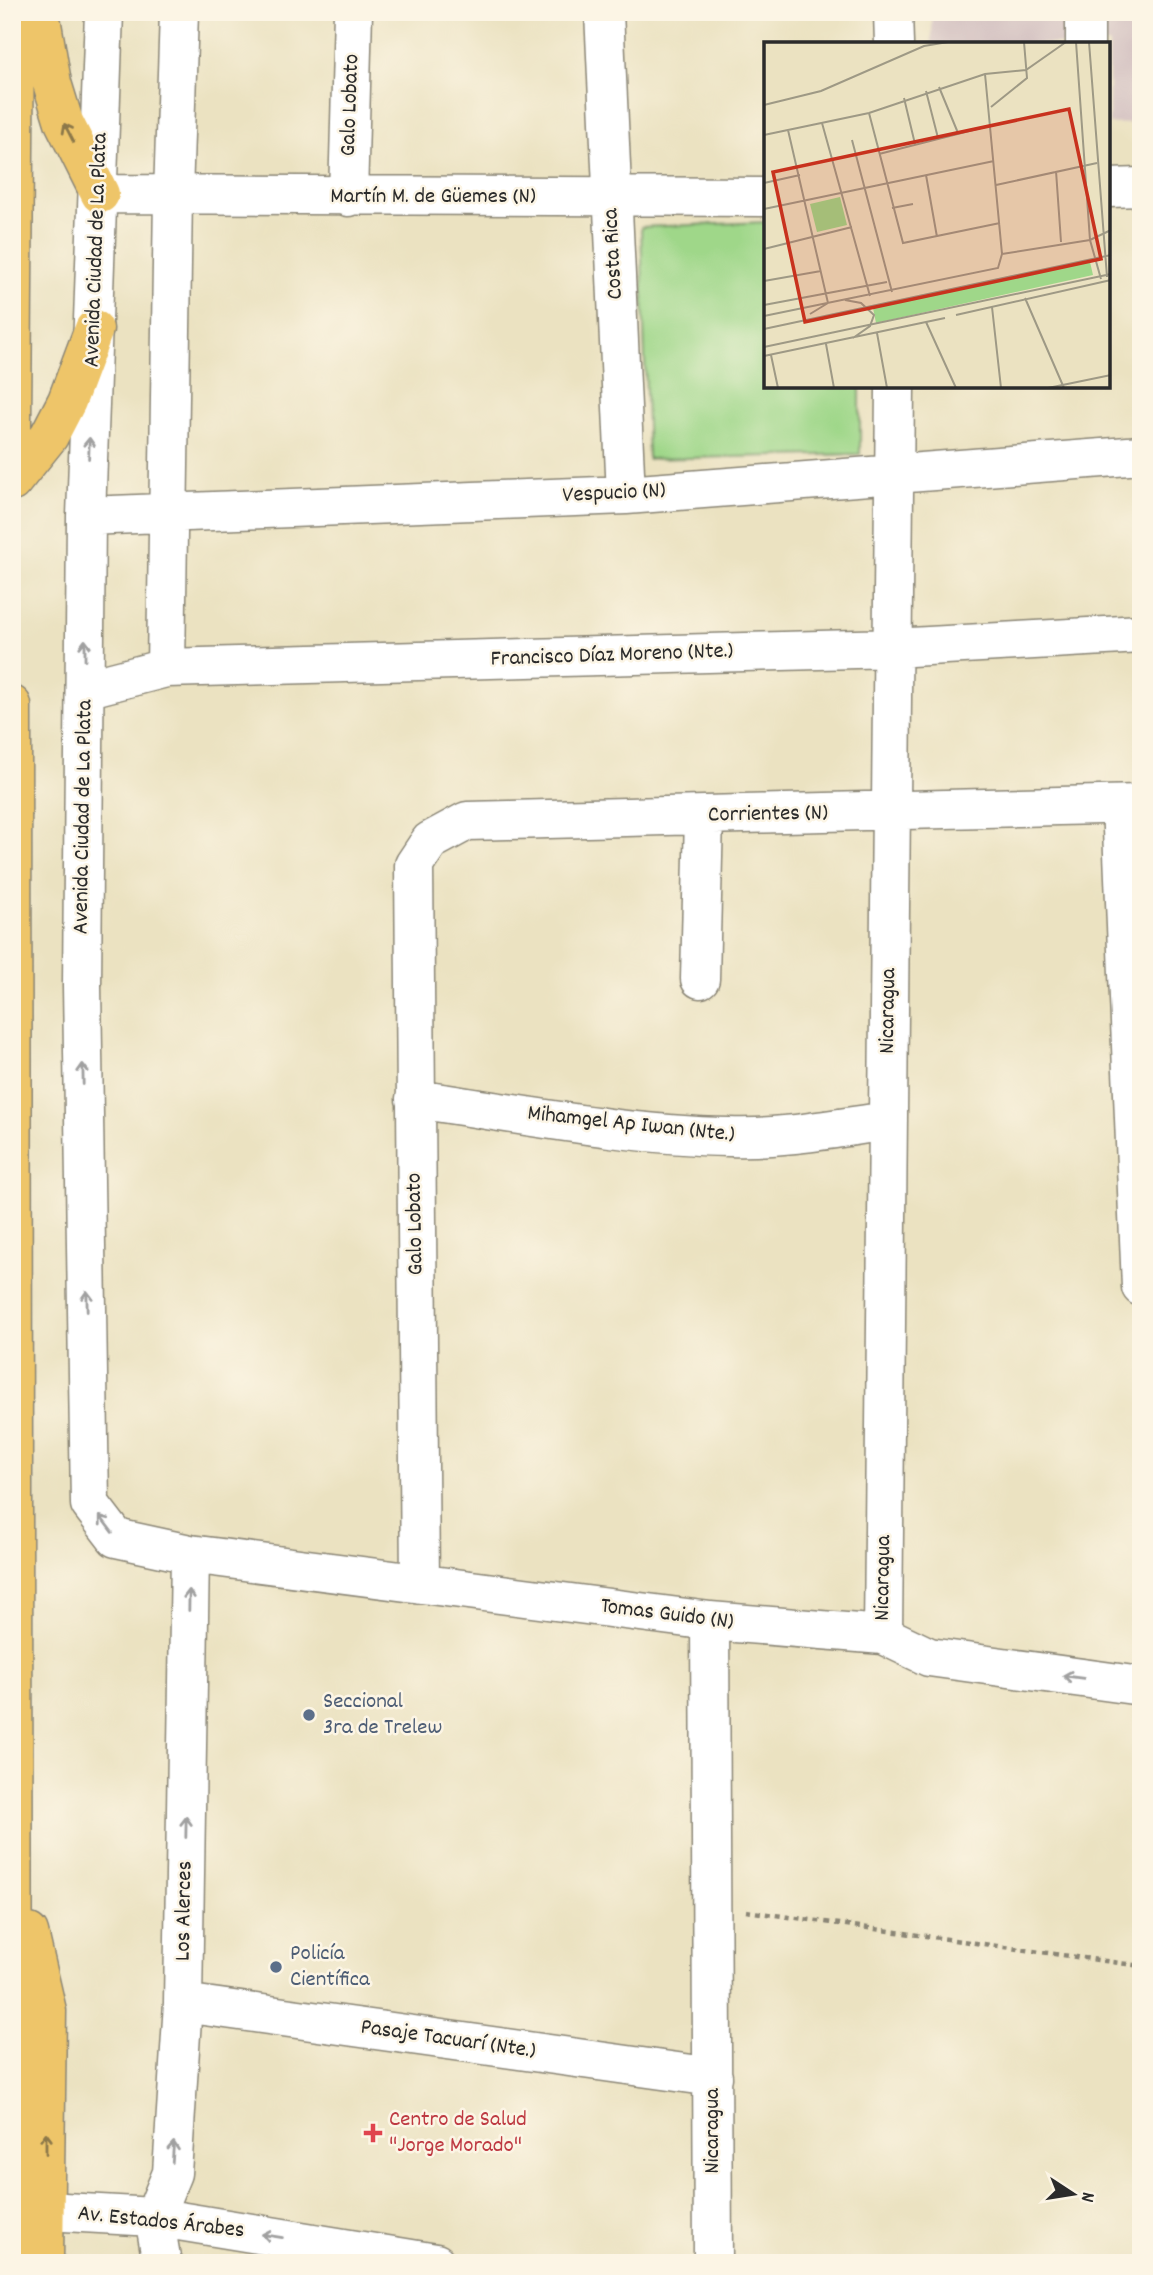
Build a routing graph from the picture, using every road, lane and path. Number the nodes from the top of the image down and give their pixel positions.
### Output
1 (15, 12) edge
2 (40, 12) edge
3 (104, 12) edge
4 (179, 12) edge
5 (353, 12) edge
6 (604, 12) edge
7 (893, 12) edge
8 (1085, 12) edge
9 (894, 42) edge
10 (1085, 42) edge
11 (1141, 187) edge
12 (1111, 188) edge
13 (100, 194) junction
14 (173, 195) junction
15 (348, 197) junction
16 (764, 197) edge
17 (611, 198) junction
18 (94, 329) junction
19 (895, 388) edge
20 (12, 426) edge
21 (1141, 455) edge
22 (895, 475) junction
23 (12, 482) edge
24 (626, 495) junction
25 (168, 511) junction
26 (86, 516) junction
27 (1141, 635) edge
28 (893, 648) junction
29 (166, 668) junction
30 (85, 689) junction
31 (12, 705) edge
32 (1131, 805) edge
33 (891, 812) junction
34 (704, 816) junction
35 (414, 865) joint
36 (700, 979) dead end
37 (1137, 1082) edge
38 (415, 1099) junction
39 (888, 1121) junction
40 (1140, 1270) edge
41 (190, 1554) junction
42 (420, 1584) junction
43 (710, 1621) junction
44 (883, 1636) junction
45 (1141, 1686) edge
46 (711, 1906) junction
47 (1141, 1966) edge
48 (183, 2003) junction
49 (713, 2077) junction
50 (154, 2217) junction
51 (24, 2220) edge
52 (14, 2263) edge
53 (44, 2263) edge
54 (162, 2263) edge
55 (436, 2263) edge
56 (713, 2263) edge

1 - 20 highway
13 -> 2 highway
3 - 13 street, Avenida Ciudad de La Plata
4 - 14 street
5 - 15 street, Galo Lobato
6 - 17 street, Costa Rica
7 - 9 street
8 - 10 street
11 - 12 street
13 - 14 street, Martín M. de Güemes (N)
13 - 18 street, Avenida Ciudad de La Plata
14 - 15 street, Martín M. de Güemes (N)
14 - 25 street
15 - 17 street, Martín M. de Güemes (N)
16 - 17 street, Martín M. de Güemes (N)
17 - 24 street, Costa Rica
18 - 23 highway
26 -> 18 street, Avenida Ciudad de La Plata
19 - 22 street, Nicaragua
21 - 22 street, Vespucio (N)
22 - 24 street, Vespucio (N)
22 - 28 street, Nicaragua
24 - 25 street, Vespucio (N)
25 - 26 street, Vespucio (N)
25 - 29 street
30 -> 26 street, Avenida Ciudad de La Plata
27 - 28 street, Francisco Díaz Moreno (Nte.)
28 - 29 street, Francisco Díaz Moreno (Nte.)
28 - 33 street, Nicaragua
29 - 30 street, Francisco Díaz Moreno (Nte.)
41 -> 30 street, Avenida Ciudad de La Plata
51 -> 31 highway
32 - 33 street, Corrientes (N)
32 - 37 street
33 - 34 street, Corrientes (N)
33 - 39 street, Nicaragua
34 - 35 street, Corrientes (N)
34 - 36 street
35 - 38 street, Galo Lobato
37 - 40 street
38 - 39 street, Mihamgel Ap Iwan (Nte.)
38 - 42 street, Galo Lobato
39 - 44 street, Nicaragua
41 - 42 street, Tomas Guido (N)
48 -> 41 street, Los Alerces
42 - 43 street, Tomas Guido (N)
43 - 44 street, Tomas Guido (N)
43 - 46 street, Nicaragua
45 -> 44 street, Tomas Guido (N)
46 - 47 path
46 - 49 street, Nicaragua
48 - 49 street, Pasaje Tacuarí (Nte.)
50 -> 48 street, Los Alerces
49 - 56 street, Nicaragua
50 - 51 street, Av. Estados Árabes
50 - 54 street
55 -> 50 street, Av. Estados Árabes
51 - 52 highway
51 - 53 highway

